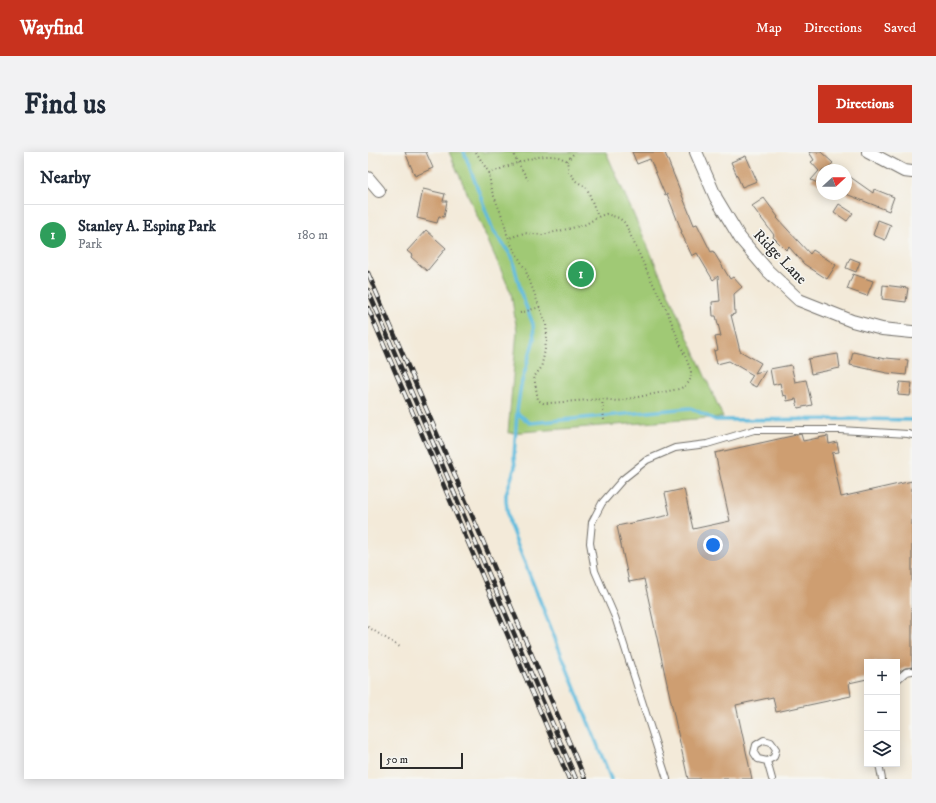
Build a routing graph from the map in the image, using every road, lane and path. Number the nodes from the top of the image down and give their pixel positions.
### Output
1 (476, 152) edge
2 (512, 152) edge
3 (575, 152) edge
4 (696, 152) edge
5 (868, 152) edge
6 (566, 161) junction
7 (518, 164) junction
8 (912, 172) edge
9 (489, 173) junction
10 (368, 178) edge
11 (528, 180) dead end
12 (379, 191) dead end
13 (598, 217) junction
14 (509, 238) junction
15 (540, 307) junction
16 (520, 313) dead end
17 (912, 332) edge
18 (602, 399) junction
19 (604, 420) dead end
20 (912, 435) edge
21 (368, 627) edge
22 (400, 647) dead end
23 (912, 670) edge
24 (900, 677) edge
25 (767, 761) dead end
26 (880, 767) edge
27 (667, 779) edge
28 (772, 779) edge
29 (882, 779) edge

1 - 9 path
2 - 7 path
3 - 6 path
4 - 17 street, Ridge Lane
5 - 8 street
6 - 7 path
6 - 13 path
7 - 9 path
7 - 11 path
9 - 14 path
10 - 12 street
13 - 14 path
13 - 18 path
14 - 15 path
15 - 16 path
15 - 18 path
18 - 19 path
20 - 27 lane
21 - 22 path
23 - 24 lane
25 - 28 lane
26 - 29 lane

